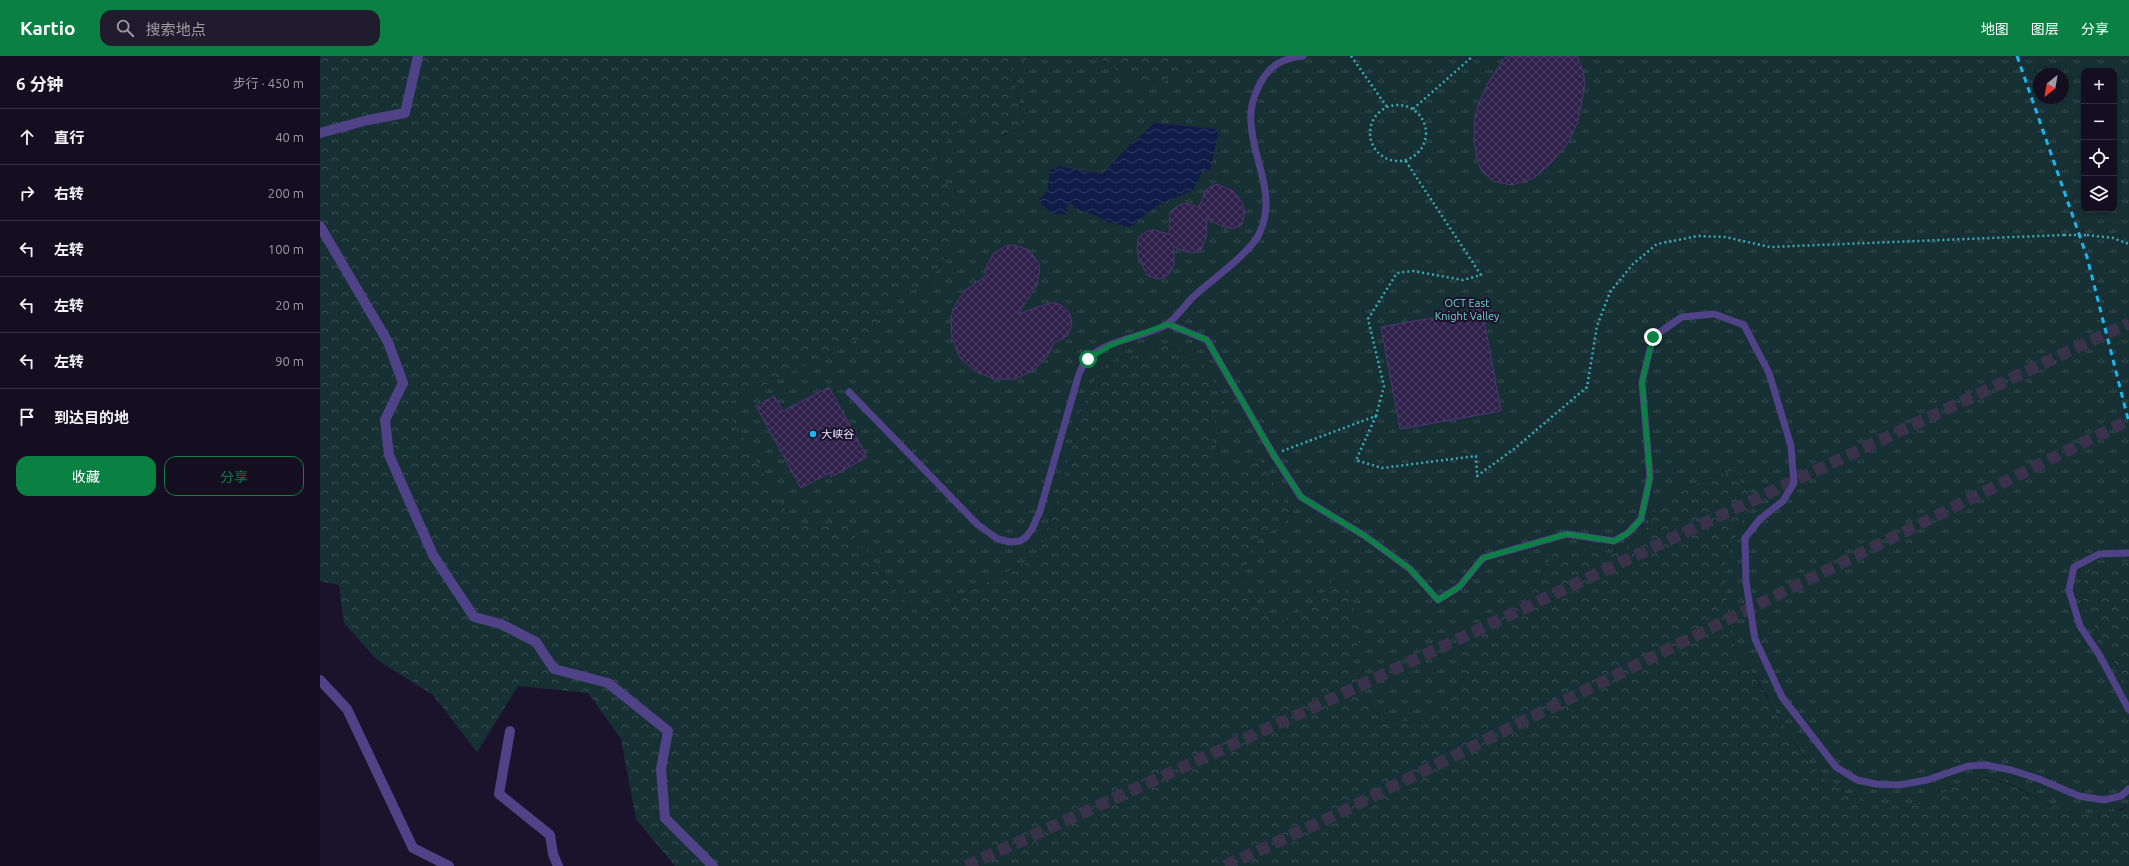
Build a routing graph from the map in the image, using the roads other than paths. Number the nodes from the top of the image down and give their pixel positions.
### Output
1 (418, 56) edge
2 (1303, 56) edge
3 (320, 133) edge
4 (320, 226) edge
5 (1168, 324) junction
6 (848, 392) dead end
7 (2129, 553) edge
8 (320, 680) edge
9 (2129, 710) edge
10 (510, 731) dead end
11 (2129, 789) edge
12 (449, 866) edge
13 (558, 866) edge
14 (713, 866) edge

1 - 3 street
2 - 5 lane
4 - 14 street
5 - 6 lane
5 - 11 lane
7 - 9 lane
8 - 12 street
10 - 13 street

